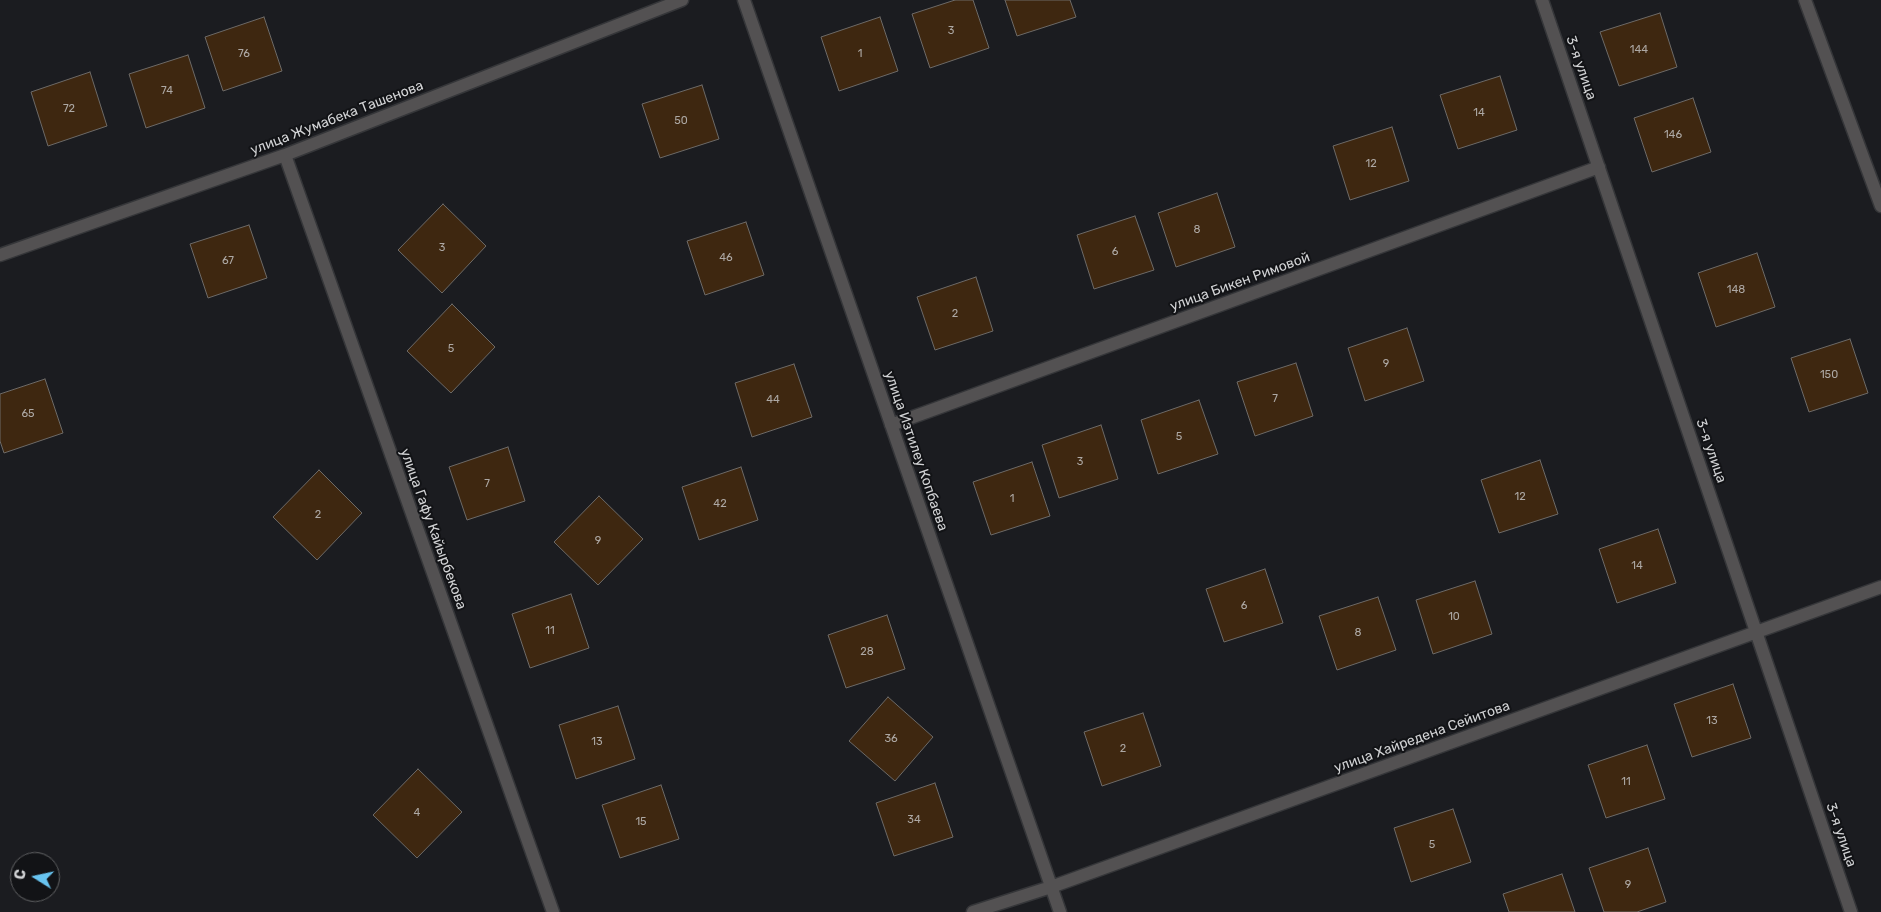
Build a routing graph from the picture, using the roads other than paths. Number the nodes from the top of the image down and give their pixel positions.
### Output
1 (682, 0) edge
2 (744, 0) edge
3 (1542, 0) edge
4 (1805, 0) edge
5 (285, 155) junction
6 (1599, 167) junction
7 (1881, 206) edge
8 (0, 256) edge
9 (891, 425) junction
10 (1881, 587) edge
11 (1757, 632) junction
12 (1051, 887) junction
13 (553, 912) edge
14 (973, 912) edge
15 (1060, 912) edge
16 (1851, 912) edge

1 - 5 street, улица Жумабека Ташенова
2 - 9 street, улица Изтилеу Копбаева
3 - 6 street, 3-я улица
4 - 7 street
5 - 8 street, улица Жумабека Ташенова
5 - 13 street, улица Гафу Кайырбекова
6 - 9 street, улица Бикен Римовой
6 - 11 street, 3-я улица
9 - 12 street, улица Изтилеу Копбаева
10 - 11 street, улица Хайредена Сейитова
11 - 12 street, улица Хайредена Сейитова
11 - 16 street, 3-я улица
12 - 14 street, улица Хайредена Сейитова
12 - 15 street, улица Изтилеу Копбаева

